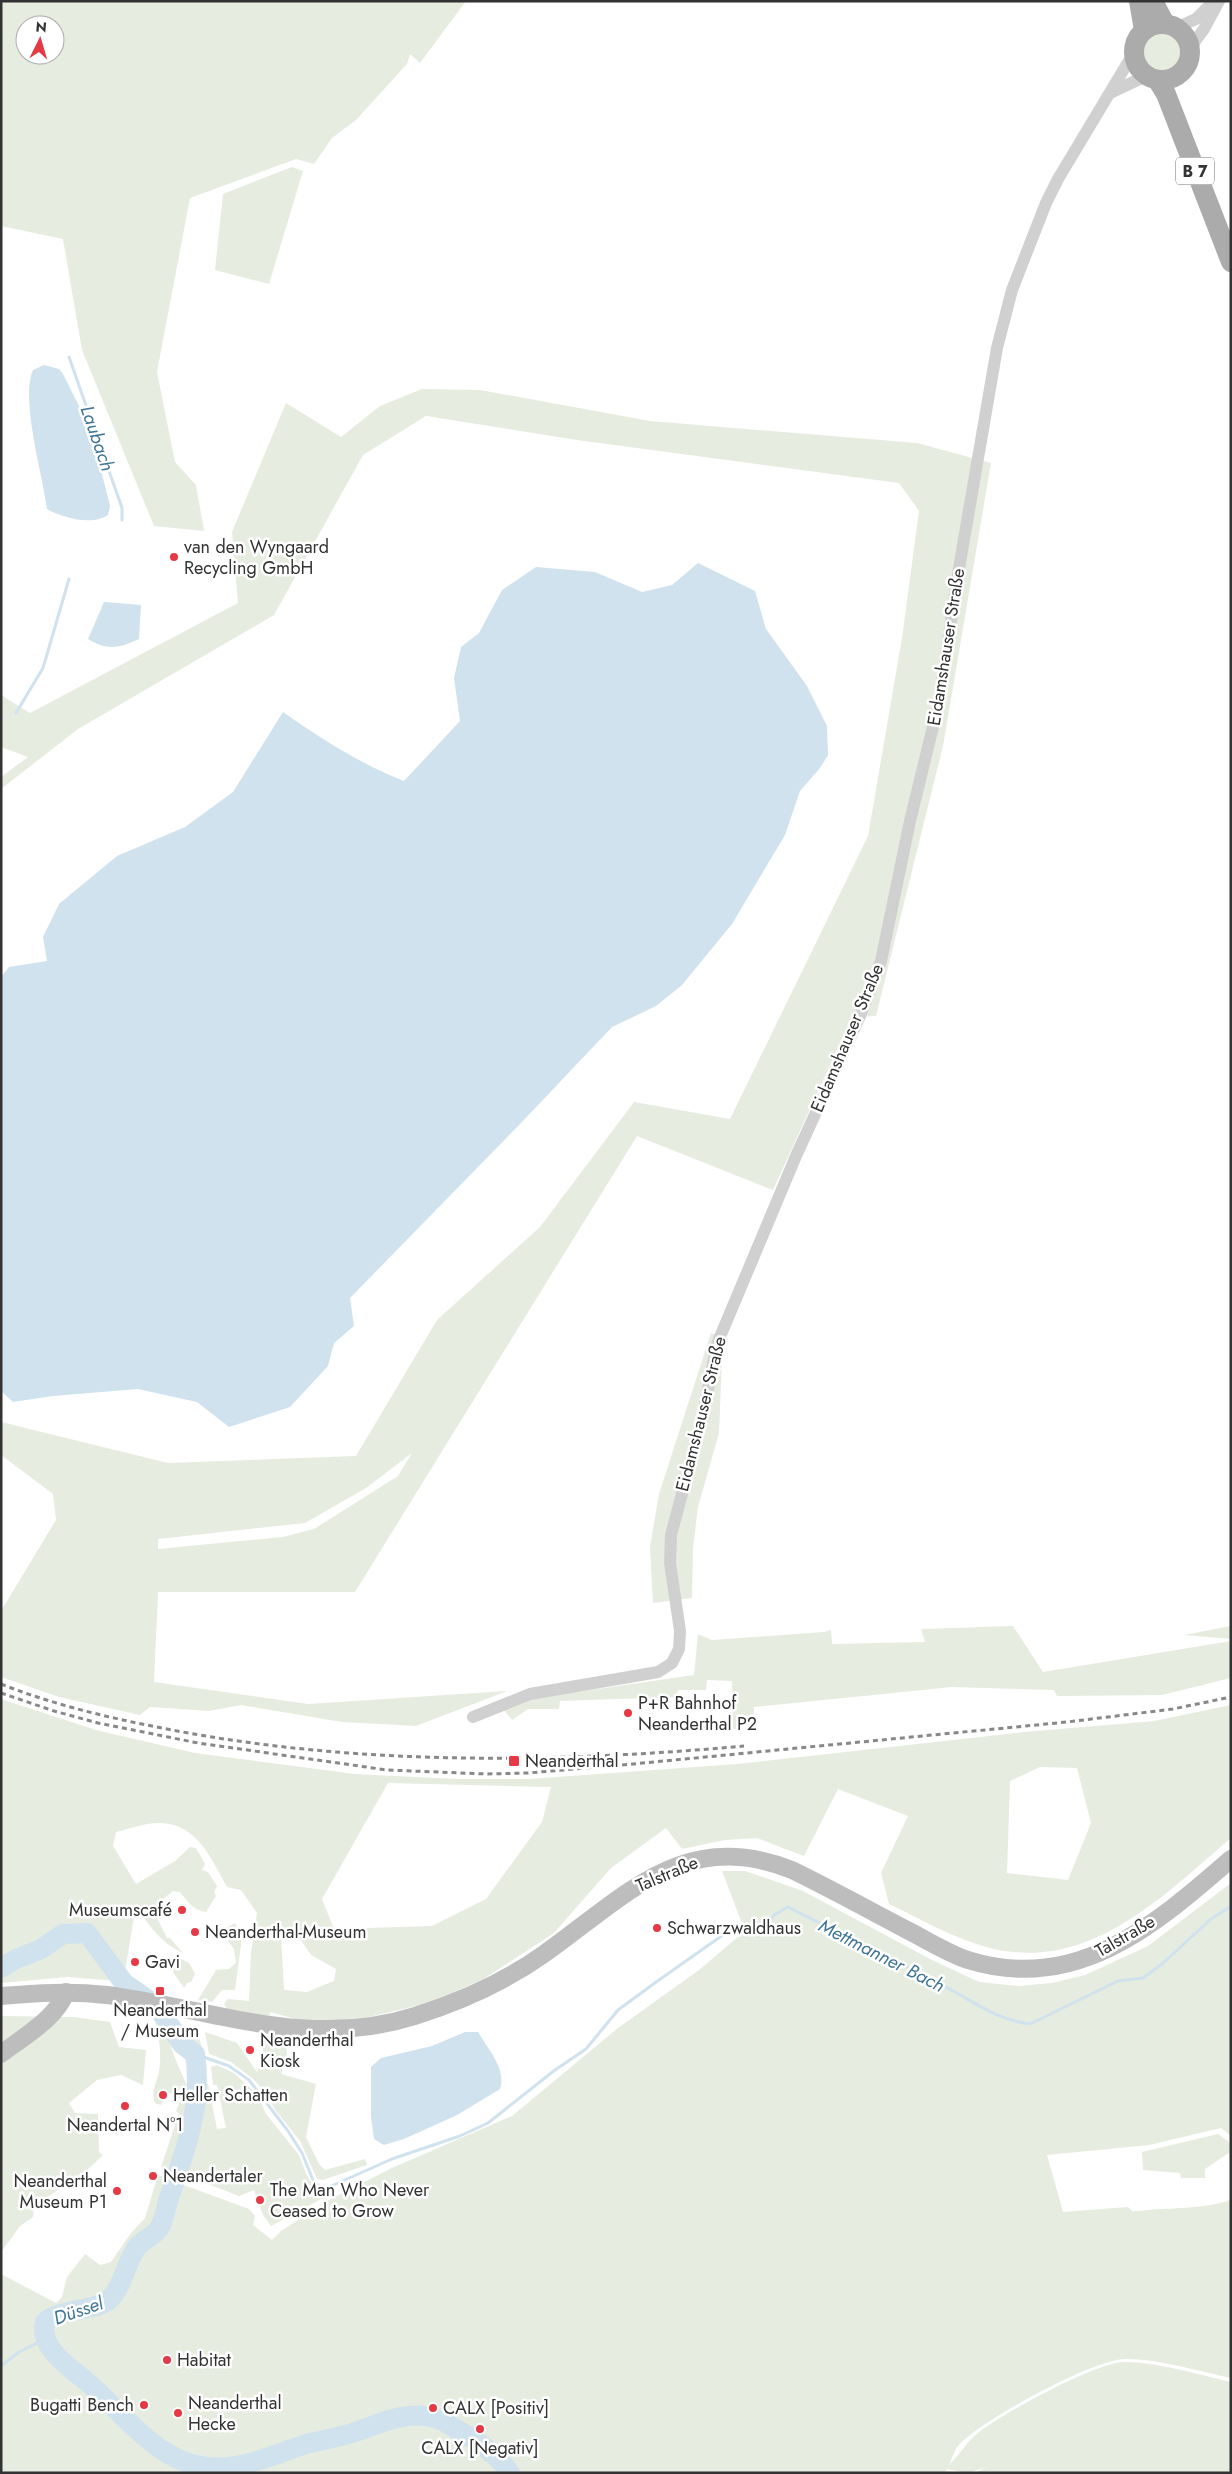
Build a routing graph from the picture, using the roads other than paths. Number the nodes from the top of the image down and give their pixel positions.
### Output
1 (1139, 1) edge
2 (1153, 1) edge
3 (1214, 1) edge
4 (1219, 1) edge
5 (1171, 26) junction
6 (1144, 30) junction
7 (1190, 48) junction
8 (1133, 54) junction
9 (1179, 75) junction
10 (1152, 78) junction
11 (1110, 93) junction
12 (1231, 229) edge
13 (1231, 262) edge
14 (473, 1717) dead end
15 (1231, 1859) edge
16 (66, 1992) junction
17 (3, 1996) edge
18 (1, 2054) edge

1 - 6 main road
2 - 5 main road
3 - 5 street
4 - 7 street
5 - 6 main road
5 - 7 main road
6 - 8 main road
7 - 9 main road
8 - 10 main road
8 - 11 street, Eidamshauser Straße
9 - 10 main road
9 - 12 main road, B 7
10 - 11 street
10 - 13 main road, B 7
11 - 14 street, Eidamshauser Straße
15 - 16 main road, Talstraße
16 - 17 main road, Talstraße
16 - 18 main road

